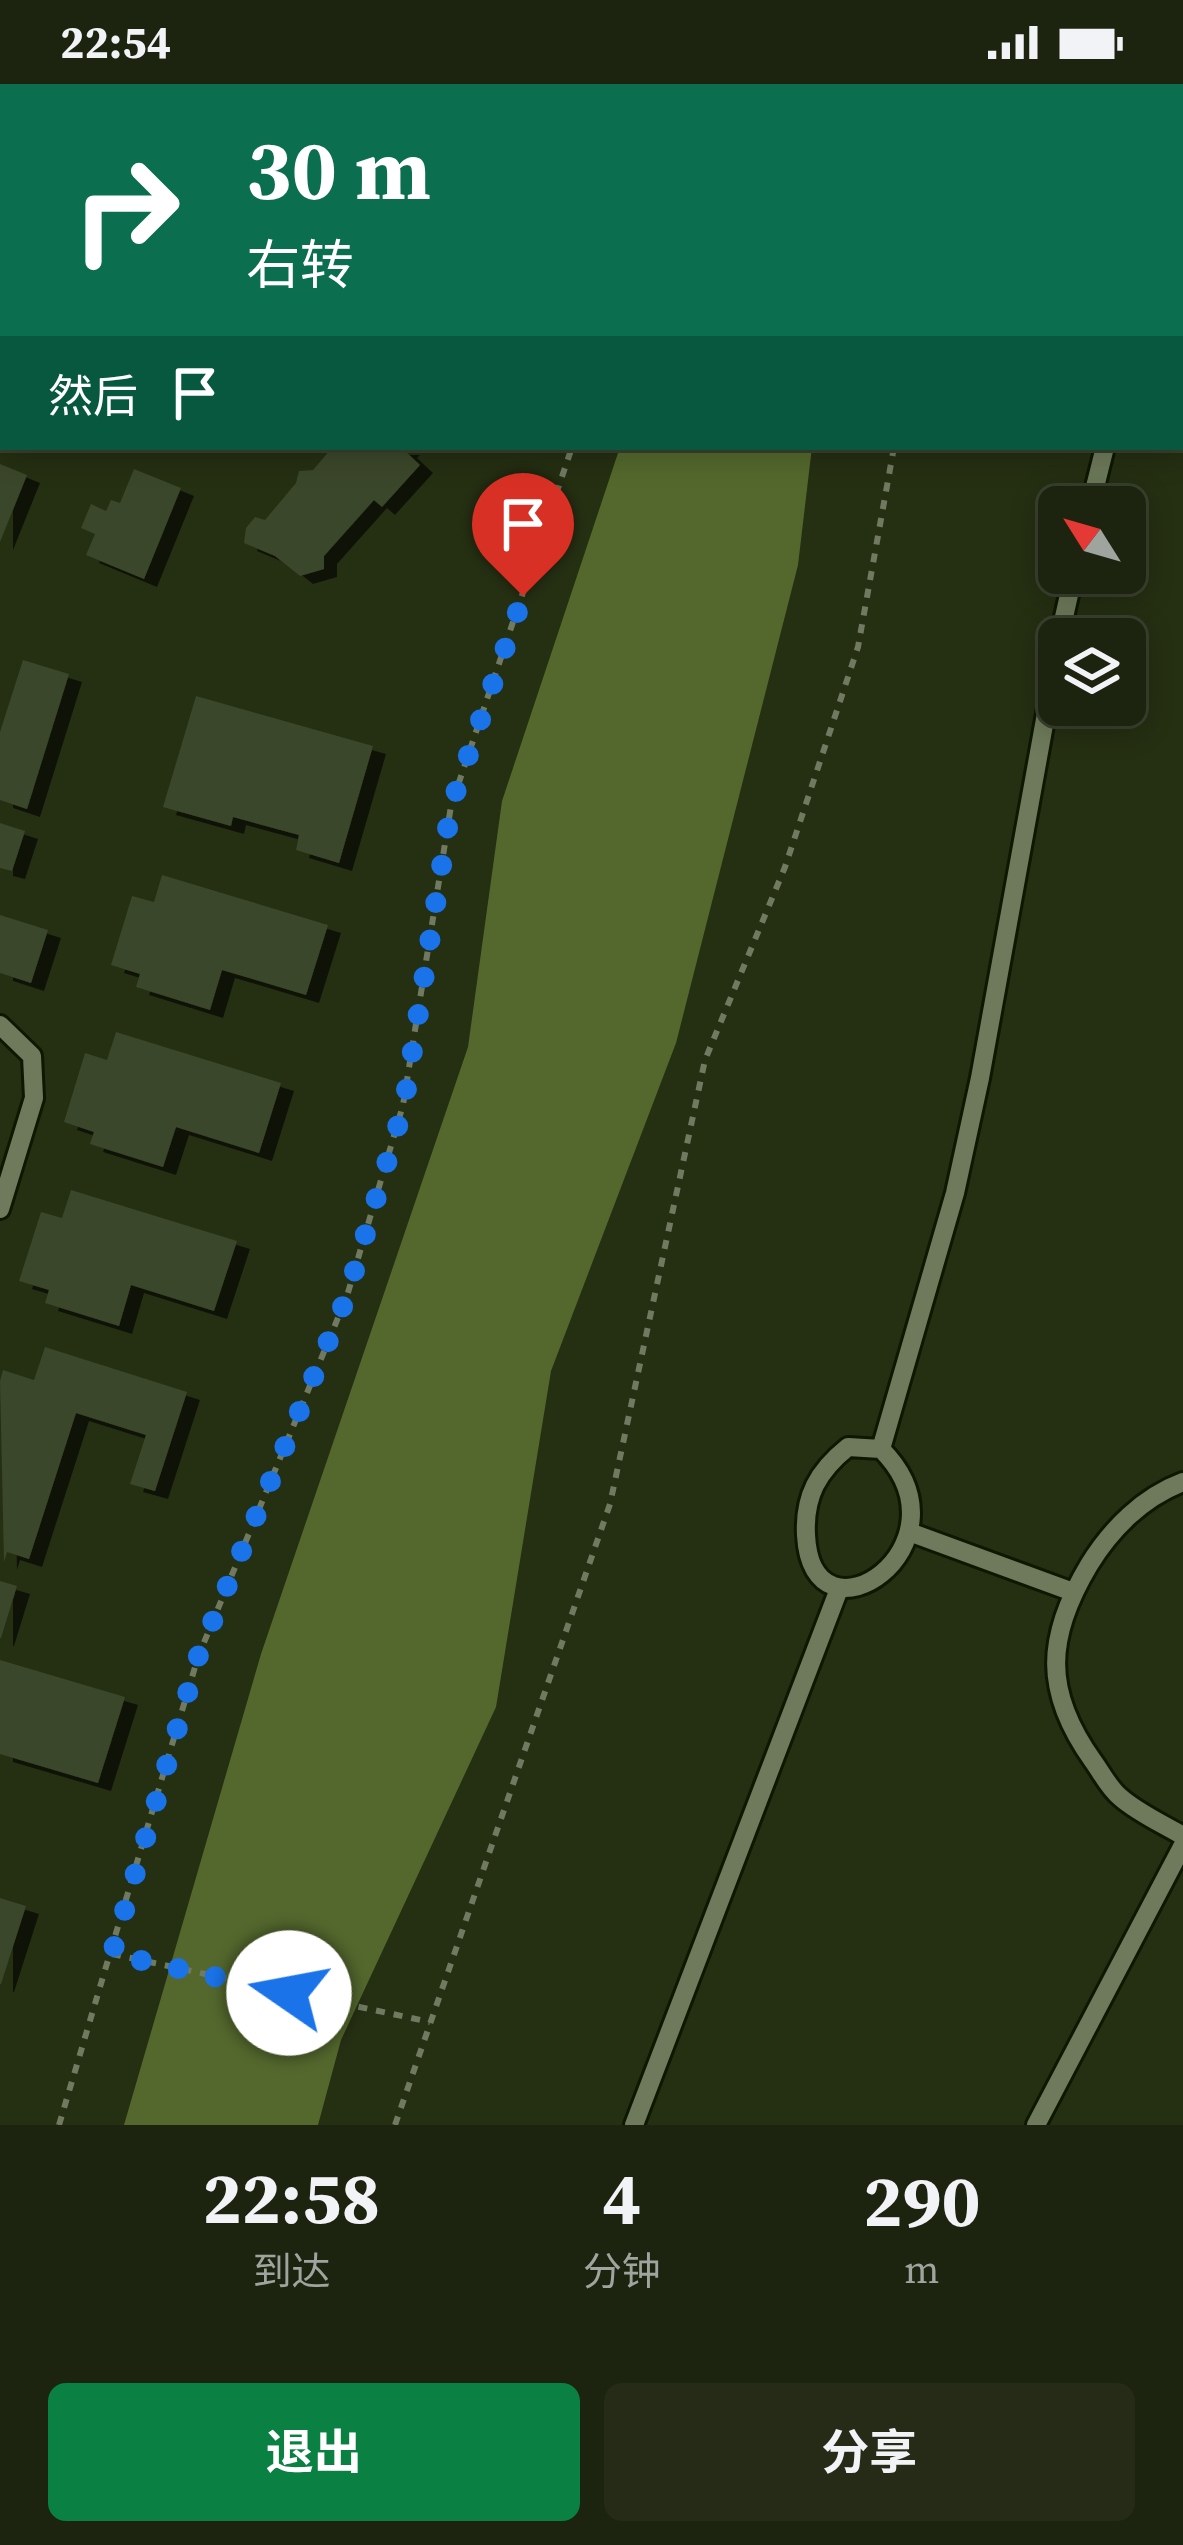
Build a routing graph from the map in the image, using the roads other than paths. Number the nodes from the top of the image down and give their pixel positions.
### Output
1 (1104, 450) edge
2 (1095, 486) edge
3 (1043, 726) edge
4 (0, 1025) edge
5 (0, 1209) edge
6 (881, 1449) junction
7 (1183, 1482) edge
8 (912, 1533) junction
9 (839, 1589) junction
10 (1073, 1592) junction
11 (1183, 1840) edge
12 (634, 2125) edge
13 (1036, 2125) edge

1 - 2 lane
3 - 6 lane
4 - 5 lane
6 - 8 lane
6 - 9 lane
7 - 10 lane
8 - 9 lane
8 - 10 lane
9 - 12 lane
10 - 11 lane
11 - 13 lane

